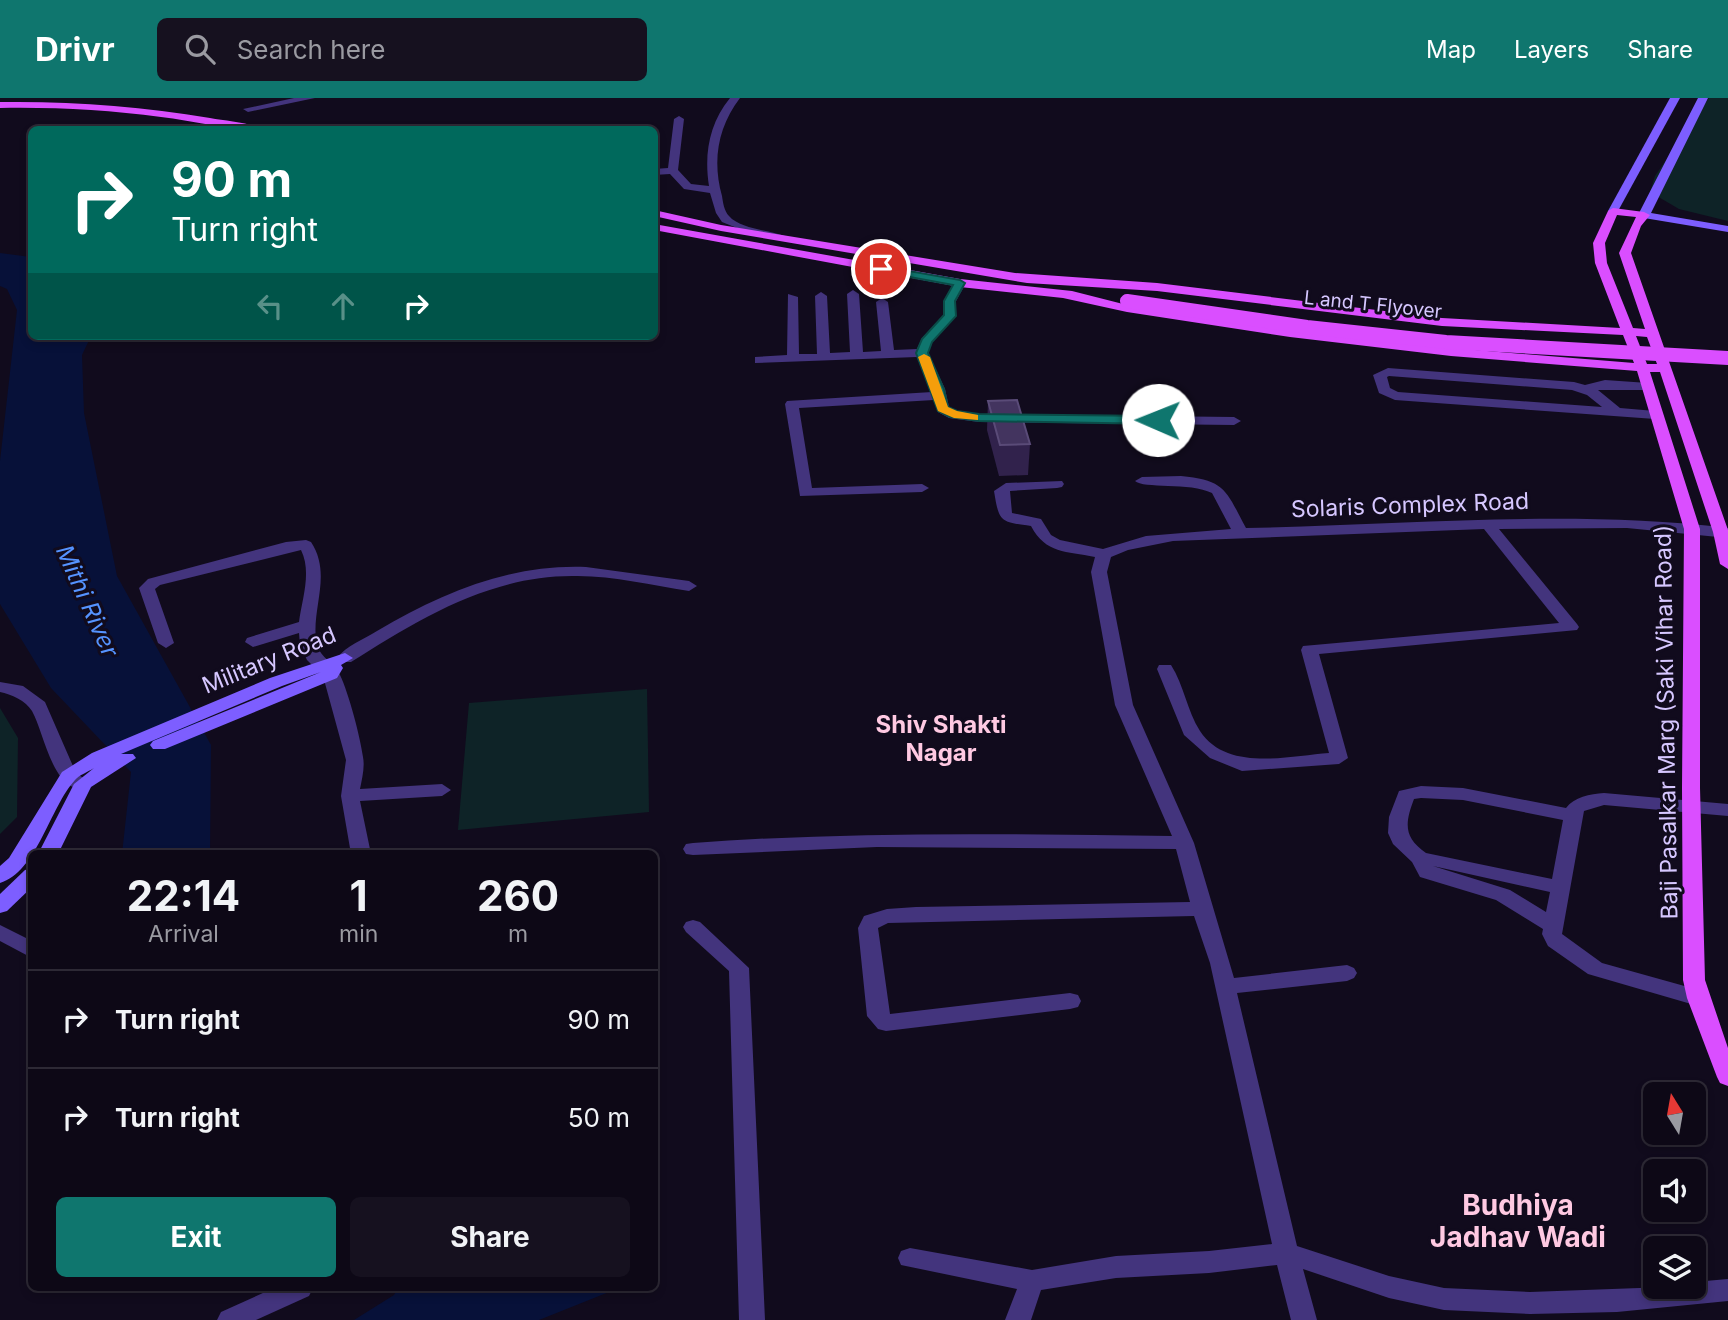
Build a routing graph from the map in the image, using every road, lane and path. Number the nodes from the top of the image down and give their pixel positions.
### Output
1 (310, 98) edge
2 (734, 98) edge
3 (1675, 98) edge
4 (1703, 98) edge
5 (0, 105) edge
6 (248, 109) dead end
7 (0, 111) edge
8 (679, 119) dead end
9 (188, 126) edge
10 (238, 126) edge
11 (1653, 165) junction
12 (673, 171) junction
13 (658, 172) edge
14 (714, 190) junction
15 (658, 214) edge
16 (1611, 216) junction
17 (1640, 220) junction
18 (658, 228) edge
19 (1728, 229) edge
20 (781, 238) junction
21 (1728, 238) edge
22 (1015, 277) junction
23 (960, 283) junction
24 (853, 294) dead end
25 (1063, 294) junction
26 (821, 296) dead end
27 (792, 297) dead end
28 (1129, 297) junction
29 (882, 302) dead end
30 (1485, 325) junction
31 (1627, 332) junction
32 (1652, 333) junction
33 (1728, 347) edge
34 (922, 353) junction
35 (888, 355) junction
36 (1492, 355) junction
37 (857, 356) junction
38 (824, 358) junction
39 (1728, 358) edge
40 (793, 359) junction
41 (760, 360) dead end
42 (1642, 367) junction
43 (1665, 369) junction
44 (1648, 387) junction
45 (1585, 389) junction
46 (938, 396) junction
47 (1616, 412) junction
48 (1655, 415) junction
49 (1234, 421) dead end
50 (1142, 481) dead end
51 (1056, 484) dead end
52 (922, 488) dead end
53 (1489, 526) junction
54 (1692, 528) junction
55 (1724, 533) edge
56 (1241, 534) junction
57 (1104, 554) junction
58 (1728, 564) edge
59 (689, 586) dead end
60 (308, 625) junction
61 (253, 642) dead end
62 (166, 643) dead end
63 (345, 658) joint
64 (1165, 669) dead end
65 (324, 670) junction
66 (0, 687) edge
67 (76, 780) junction
68 (442, 790) dead end
69 (350, 796) junction
70 (1691, 809) junction
71 (1728, 810) edge
72 (1574, 816) junction
73 (1184, 843) junction
74 (693, 849) dead end
75 (50, 850) edge
76 (360, 850) edge
77 (1424, 861) junction
78 (0, 876) edge
79 (28, 879) edge
80 (1562, 888) junction
81 (0, 906) edge
82 (1202, 909) junction
83 (693, 927) dead end
84 (1554, 927) junction
85 (0, 932) edge
86 (28, 949) edge
87 (1347, 973) dead end
88 (1225, 987) junction
89 (1698, 998) junction
90 (1070, 1001) dead end
91 (1728, 1077) edge
92 (1288, 1253) junction
93 (910, 1258) dead end
94 (1032, 1281) junction
95 (1728, 1290) edge
96 (293, 1291) edge
97 (230, 1320) edge
98 (752, 1320) edge
99 (1018, 1320) edge
100 (1304, 1320) edge

1 - 6 street
2 - 14 street
3 - 11 main road
4 - 11 main road
5 - 10 main road
7 - 9 main road
8 - 12 street
11 - 16 main road
11 - 17 main road
12 - 13 street
12 - 14 street
14 - 20 street
15 - 20 main road
16 - 17 main road
16 - 31 main road, Baji Pasalkar Marg (Saki Vihar Road)
17 - 19 main road
17 - 21 main road
17 - 32 main road
18 - 23 main road
20 - 22 main road
22 - 28 main road, L and T Flyover
22 - 30 main road
23 - 25 main road
23 - 34 street
24 - 37 street
25 - 28 main road, L and T Flyover
25 - 36 main road
26 - 38 street
27 - 40 street
28 - 33 main road, L and T Flyover
28 - 39 main road, L and T Flyover, bridge
29 - 35 street
30 - 31 main road
30 - 36 main road
31 - 32 main road
31 - 42 main road, Baji Pasalkar Marg (Saki Vihar Road)
32 - 43 main road
34 - 35 street
34 - 46 street
35 - 37 street
36 - 42 main road
37 - 38 street
38 - 40 street
40 - 41 street
42 - 43 main road
42 - 44 main road, Baji Pasalkar Marg (Saki Vihar Road)
43 - 55 main road
44 - 45 street
44 - 48 main road, Baji Pasalkar Marg (Saki Vihar Road)
45 - 47 street
45 - 47 street
46 - 49 street
46 - 52 street
47 - 48 street
48 - 54 main road, Baji Pasalkar Marg (Saki Vihar Road)
50 - 56 street
51 - 57 street
53 - 54 street, Solaris Complex Road
53 - 56 street, Solaris Complex Road
53 - 64 street
54 - 55 street, Solaris Complex Road
54 - 70 main road, Baji Pasalkar Marg (Saki Vihar Road)
55 - 58 main road
56 - 57 street, Solaris Complex Road
57 - 73 street
59 - 63 street, Military Road
60 - 61 street
60 - 62 street
60 - 65 street
63 - 65 main road, Military Road
65 - 67 main road, Military Road
65 - 69 street
66 - 67 street
67 - 75 main road
67 - 78 main road
68 - 69 street
69 - 76 street
70 - 71 street
70 - 72 street
70 - 89 main road, Baji Pasalkar Marg (Saki Vihar Road)
72 - 77 street
72 - 80 street
73 - 74 street
73 - 82 street
77 - 80 street
77 - 84 street
79 - 81 main road
80 - 84 street
82 - 88 street
82 - 90 street
83 - 98 street
84 - 89 street
85 - 86 street
87 - 88 street
88 - 92 street
89 - 91 main road, Baji Pasalkar Marg (Saki Vihar Road)
92 - 94 street
92 - 95 street
92 - 100 street
93 - 94 street
94 - 99 street
96 - 97 street

